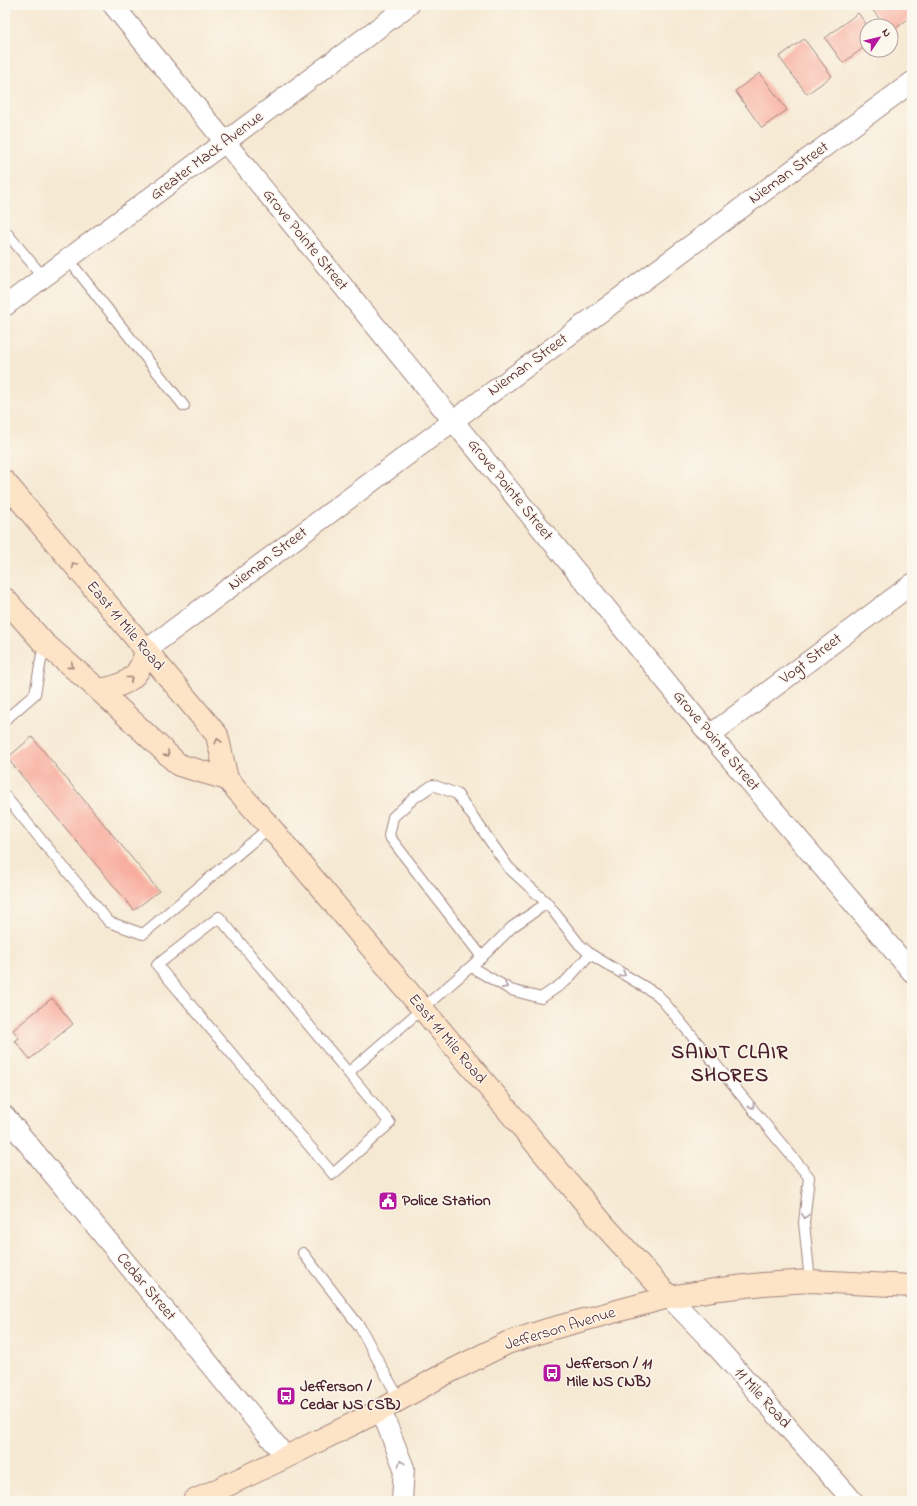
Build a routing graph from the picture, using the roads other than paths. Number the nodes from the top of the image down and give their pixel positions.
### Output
1 (113, 5) edge
2 (409, 5) edge
3 (912, 82) edge
4 (225, 142) junction
5 (5, 231) edge
6 (68, 259) junction
7 (44, 278) junction
8 (5, 306) edge
9 (184, 406) dead end
10 (453, 420) junction
11 (5, 482) edge
12 (912, 584) edge
13 (5, 598) edge
14 (44, 643) junction
15 (146, 650) junction
16 (99, 690) junction
17 (5, 720) edge
18 (710, 735) junction
19 (227, 779) junction
20 (5, 796) edge
21 (270, 827) junction
22 (547, 903) junction
23 (590, 954) junction
24 (482, 957) junction
25 (470, 967) junction
26 (912, 972) edge
27 (423, 1009) junction
28 (349, 1072) junction
29 (5, 1116) edge
30 (303, 1253) dead end
31 (810, 1281) junction
32 (912, 1286) edge
33 (669, 1297) junction
34 (390, 1405) junction
35 (286, 1457) junction
36 (194, 1501) edge
37 (402, 1501) edge
38 (853, 1501) edge

1 - 4 street, Grove Pointe Street
2 - 4 street, Greater Mack Avenue
3 - 10 street, Nieman Street
4 - 6 street, Greater Mack Avenue
4 - 10 street, Grove Pointe Street
5 - 7 lane
6 - 7 street, Greater Mack Avenue
6 - 9 lane
7 - 8 street, Greater Mack Avenue
10 - 15 street, Nieman Street
10 - 18 street, Grove Pointe Street
15 -> 11 main road, East 11 Mile Road
12 - 18 street, Vogt Street
13 - 14 main road
14 -> 16 main road
14 - 17 lane
16 -> 15 main road
19 -> 15 main road, East 11 Mile Road
16 -> 19 main road
18 - 26 street, Grove Pointe Street
19 - 21 main road, East 11 Mile Road
20 - 21 lane
21 - 27 main road, East 11 Mile Road
22 - 23 lane
22 - 24 lane
22 - 24 lane
25 -> 23 lane
23 -> 31 lane
24 - 25 lane
25 - 27 lane
27 - 28 lane
27 - 33 main road, East 11 Mile Road
28 - 28 lane
29 - 35 street, Cedar Street
30 - 34 lane
31 - 32 main road, Jefferson Avenue
31 - 33 main road, Jefferson Avenue
33 - 34 main road, Jefferson Avenue
33 - 38 street, 11 Mile Road
34 - 35 main road, Jefferson Avenue
37 -> 34 street
35 - 36 main road, Jefferson Avenue

